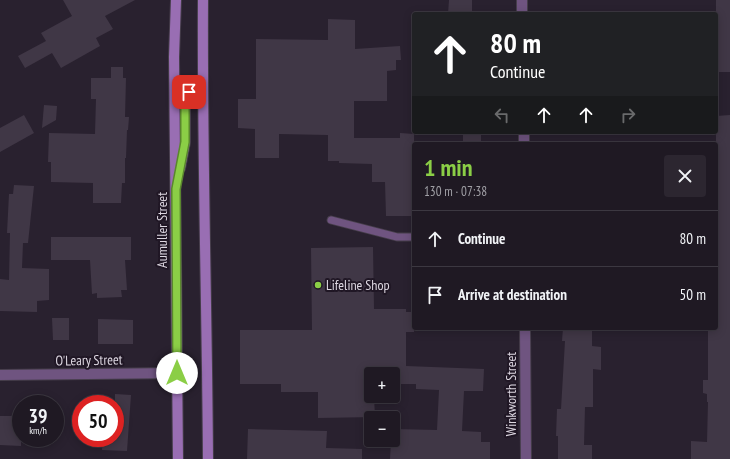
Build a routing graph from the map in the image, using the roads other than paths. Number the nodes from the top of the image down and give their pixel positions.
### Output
1 (176, 0) edge
2 (204, 0) edge
3 (522, 0) edge
4 (522, 12) edge
5 (203, 90) junction
6 (176, 189) junction
7 (331, 220) dead end
8 (412, 238) edge
9 (525, 330) edge
10 (177, 373) junction
11 (0, 375) edge
12 (178, 459) edge
13 (208, 459) edge
14 (526, 459) edge

1 - 6 main road, Aumuller Street
2 - 5 main road
3 - 4 street
5 - 6 main road
5 - 13 main road
6 - 10 main road, Aumuller Street
7 - 8 lane
9 - 14 street, Winkworth Street
10 - 11 street, O'Leary Street
10 - 12 main road, Aumuller Street

